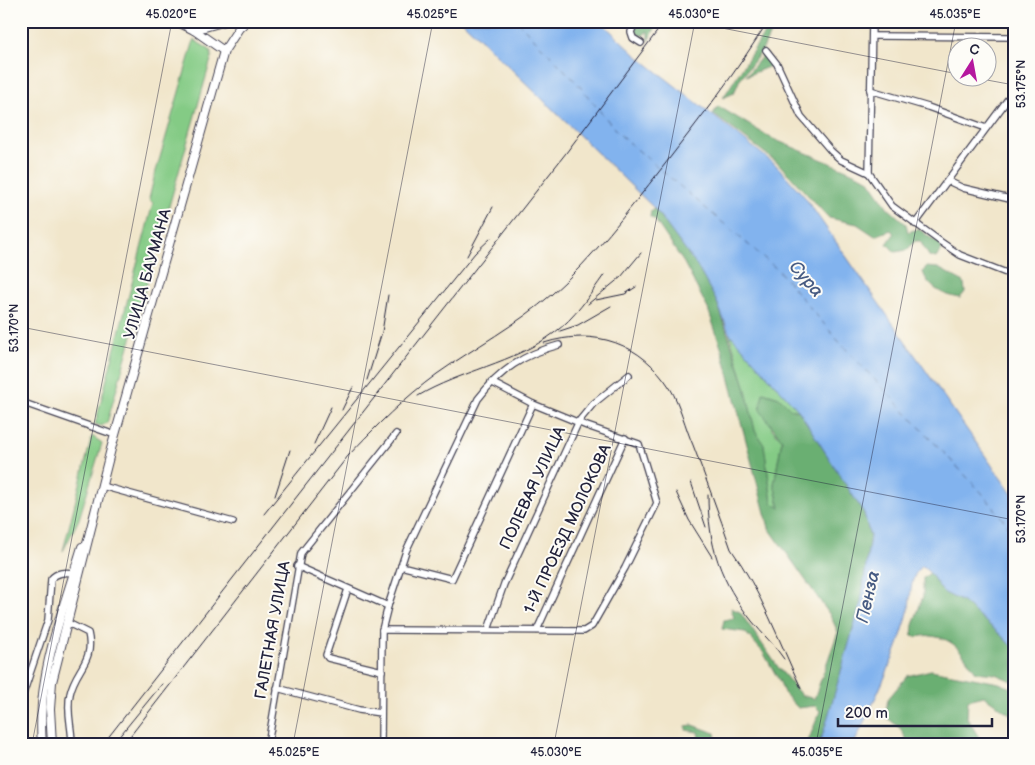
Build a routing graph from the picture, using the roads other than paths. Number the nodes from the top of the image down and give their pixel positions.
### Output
1 (176, 21) edge
2 (226, 21) edge
3 (247, 21) edge
4 (636, 21) edge
5 (872, 21) edge
6 (1011, 21) edge
7 (1014, 27) edge
8 (194, 30) junction
9 (872, 36) junction
10 (1014, 37) edge
11 (641, 42) dead end
12 (766, 50) dead end
13 (224, 51) junction
14 (870, 90) junction
15 (1014, 91) edge
16 (986, 128) junction
17 (869, 173) junction
18 (948, 181) junction
19 (1014, 200) edge
20 (915, 224) junction
21 (1014, 276) edge
22 (559, 345) dead end
23 (629, 375) dead end
24 (491, 382) junction
25 (21, 402) edge
26 (533, 404) junction
27 (579, 422) junction
28 (396, 434) dead end
29 (115, 435) junction
30 (625, 438) junction
31 (102, 486) junction
32 (96, 505) junction
33 (233, 522) dead end
34 (298, 566) junction
35 (401, 566) junction
36 (74, 573) junction
37 (348, 589) junction
38 (388, 606) junction
39 (66, 622) junction
40 (382, 630) junction
41 (488, 630) junction
42 (537, 630) junction
43 (382, 671) junction
44 (277, 688) junction
45 (21, 700) edge
46 (381, 713) junction
47 (41, 743) edge
48 (52, 744) edge
49 (72, 744) edge
50 (268, 744) edge
51 (381, 744) edge

1 - 8 main road
2 - 8 main road
3 - 13 main road, УЛИЦА БАУМАНА
4 - 11 street
5 - 9 street
6 - 7 street
8 - 13 main road
9 - 10 street
9 - 14 street
12 - 17 street
13 - 29 main road, УЛИЦА БАУМАНА
14 - 16 street
14 - 17 street
15 - 16 street
16 - 18 street
17 - 20 street
18 - 19 street
18 - 20 street
20 - 21 street
22 - 24 street
23 - 27 street, ПОЛЕВАЯ УЛИЦА
24 - 26 street
24 - 35 street
25 - 29 street
26 - 27 street
26 - 35 street
27 - 30 street
27 - 41 street, ПОЛЕВАЯ УЛИЦА
28 - 34 street, ГАЛЕТНАЯ УЛИЦА
29 - 31 main road, УЛИЦА БАУМАНА
30 - 42 street, 1-Й ПРОЕЗД МОЛОКОВА
30 - 42 street
31 - 32 main road, УЛИЦА БАУМАНА
31 - 33 street
32 - 36 main road, УЛИЦА БАУМАНА
32 - 39 main road, УЛИЦА БАУМАНА
34 - 37 street
34 - 44 street, ГАЛЕТНАЯ УЛИЦА
35 - 38 street
36 - 45 street
36 - 47 main road, УЛИЦА БАУМАНА
37 - 38 street
37 - 43 street
38 - 40 street
39 - 48 main road, УЛИЦА БАУМАНА
39 - 49 street
40 - 41 street
40 - 43 street
41 - 42 street
43 - 46 street
44 - 46 street
44 - 50 street, ГАЛЕТНАЯ УЛИЦА
46 - 51 street

